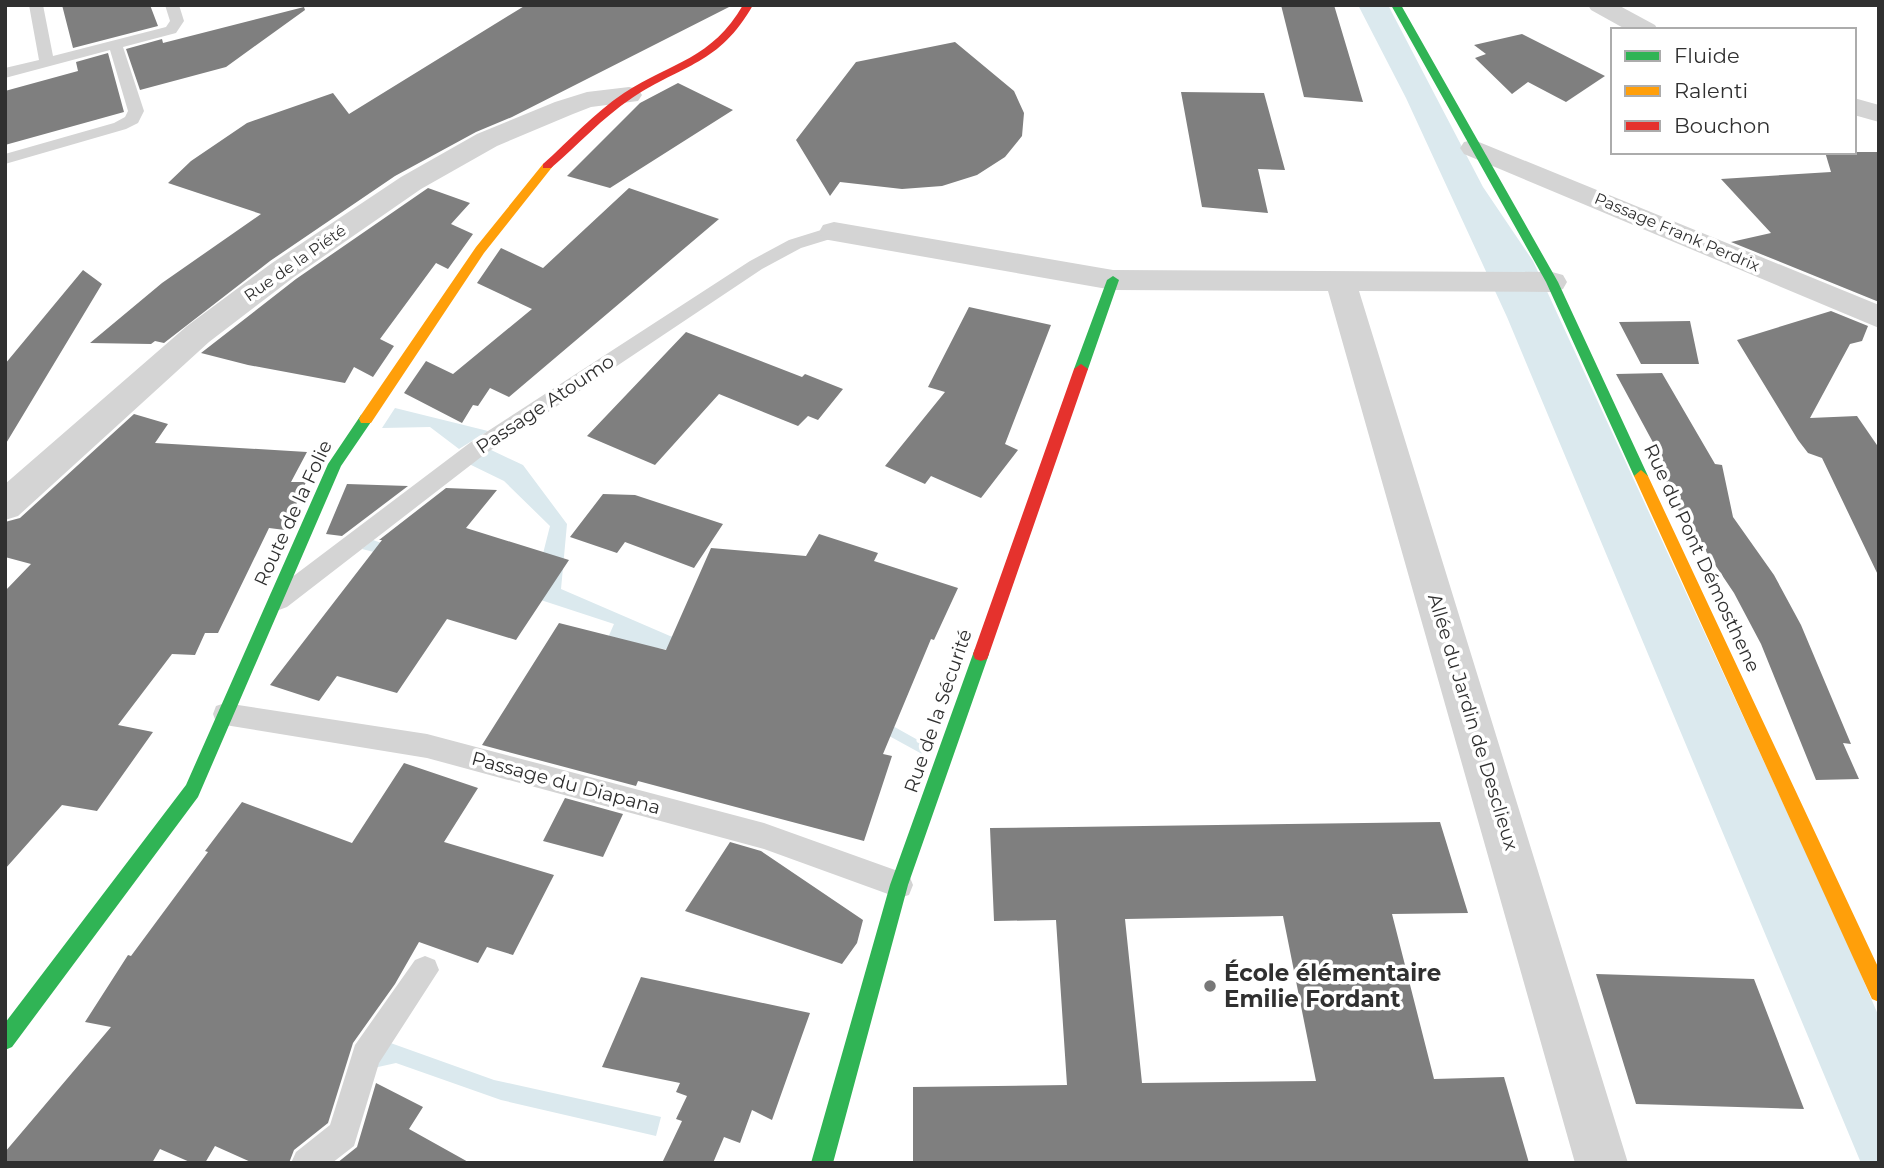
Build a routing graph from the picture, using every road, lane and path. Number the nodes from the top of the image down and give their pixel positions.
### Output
1 (36, 5) edge
2 (172, 5) edge
3 (748, 5) edge
4 (1396, 5) edge
5 (1600, 5) edge
6 (1642, 28) edge
7 (115, 44) junction
8 (47, 62) junction
9 (5, 73) edge
10 (629, 96) junction
11 (1856, 107) edge
12 (1879, 114) edge
13 (1474, 148) junction
14 (5, 159) edge
15 (834, 232) joint
16 (1113, 280) junction
17 (1341, 282) junction
18 (1552, 282) junction
19 (1879, 317) edge
20 (5, 506) edge
21 (274, 604) junction
22 (225, 714) junction
23 (899, 886) junction
24 (425, 970) dead end
25 (1879, 992) edge
26 (5, 1040) edge
27 (307, 1163) edge
28 (822, 1163) edge
29 (1602, 1163) edge

1 - 8 lane
2 - 7 lane
3 - 10 street, Route de la Folie
4 - 13 street, Rue du Pont Démosthene
5 - 6 street
7 - 8 lane
7 - 14 lane
8 - 9 lane
10 - 20 street, Rue de la Piété
10 - 21 street, Route de la Folie
11 - 12 street
13 - 18 street, Rue du Pont Démosthene
13 - 19 street, Passage Frank Perdrix
15 - 16 street
15 - 21 lane, Passage Atoumo
16 - 17 street
16 - 23 street, Rue de la Sécurité
17 - 18 street
17 - 29 street, Allée du Jardin de Desclieux
18 - 25 street, Rue du Pont Démosthene
21 - 22 street, Route de la Folie
22 - 23 lane, Passage du Diapana
22 - 26 street, Route de la Folie
23 - 28 street, Rue de la Sécurité
24 - 27 lane

